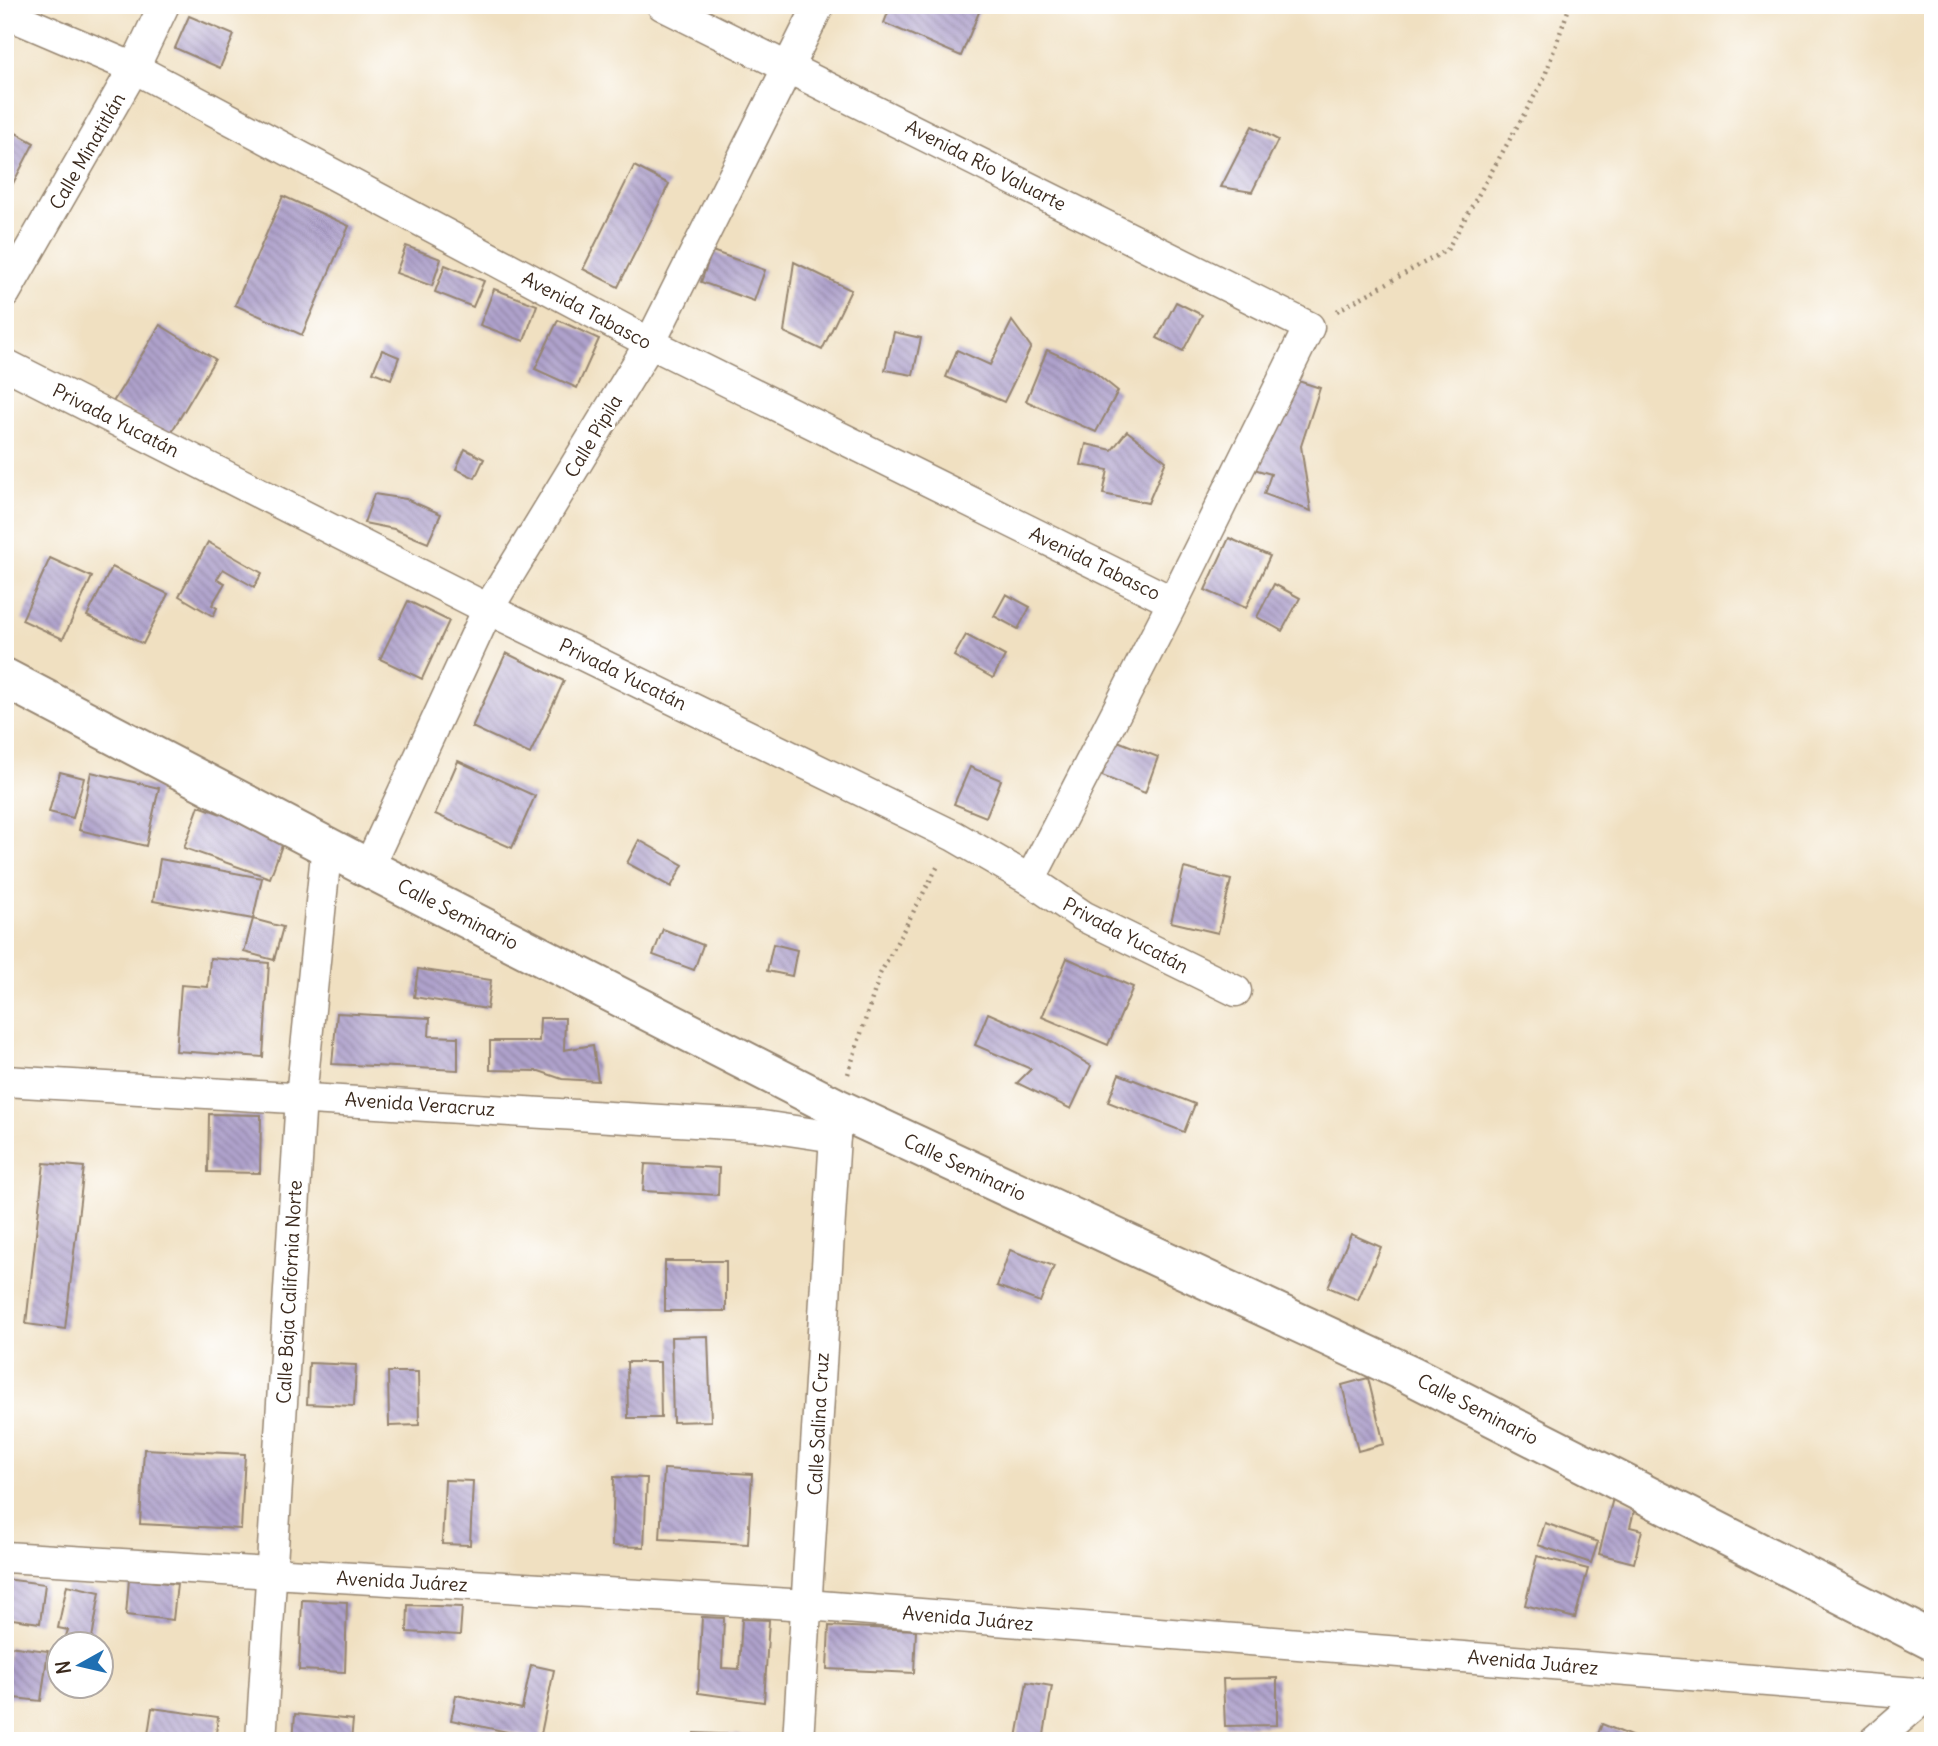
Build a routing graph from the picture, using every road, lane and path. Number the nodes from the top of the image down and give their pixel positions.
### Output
1 (164, 5) edge
2 (663, 5) edge
3 (819, 5) edge
4 (1570, 5) edge
5 (5, 13) edge
6 (790, 67) junction
7 (134, 68) junction
8 (5, 293) edge
9 (1309, 327) junction
10 (650, 344) junction
11 (5, 364) edge
12 (1172, 602) junction
13 (488, 609) junction
14 (5, 678) edge
15 (954, 836) junction
16 (327, 844) junction
17 (368, 868) junction
18 (1030, 880) junction
19 (1236, 991) dead end
20 (5, 1081) edge
21 (301, 1097) junction
22 (836, 1122) junction
23 (5, 1556) edge
24 (273, 1573) junction
25 (807, 1605) junction
26 (1933, 1641) edge
27 (1931, 1692) edge
28 (1877, 1739) edge
29 (261, 1741) edge
30 (798, 1741) edge

1 - 7 street, Calle Minatitlán
2 - 6 street, Avenida Río Valuarte
3 - 6 street, Calle Pípila
4 - 9 path
5 - 7 street, Avenida Tabasco
6 - 9 street, Avenida Río Valuarte
6 - 10 street, Calle Pípila
7 - 8 street, Calle Minatitlán
7 - 10 street, Avenida Tabasco
9 - 12 street
10 - 12 street, Avenida Tabasco
10 - 13 street, Calle Pípila
11 - 13 street, Privada Yucatán
12 - 18 street
13 - 15 street, Privada Yucatán
13 - 17 street, Calle Pípila
14 - 16 street, Calle Seminario
15 - 18 street, Privada Yucatán
15 - 22 path
16 - 17 street, Calle Seminario
16 - 21 street, Calle Baja California Norte
17 - 22 street, Calle Seminario
18 - 19 street, Privada Yucatán
20 - 21 street, Avenida Veracruz
21 - 22 street, Avenida Veracruz
21 - 24 street, Calle Baja California Norte
22 - 25 street, Calle Salina Cruz
22 - 26 street, Calle Seminario
23 - 24 street, Avenida Juárez
24 - 25 street, Avenida Juárez
24 - 29 street, Calle Baja California Norte
25 - 27 street, Avenida Juárez
25 - 30 street, Calle Salina Cruz
27 - 28 street

